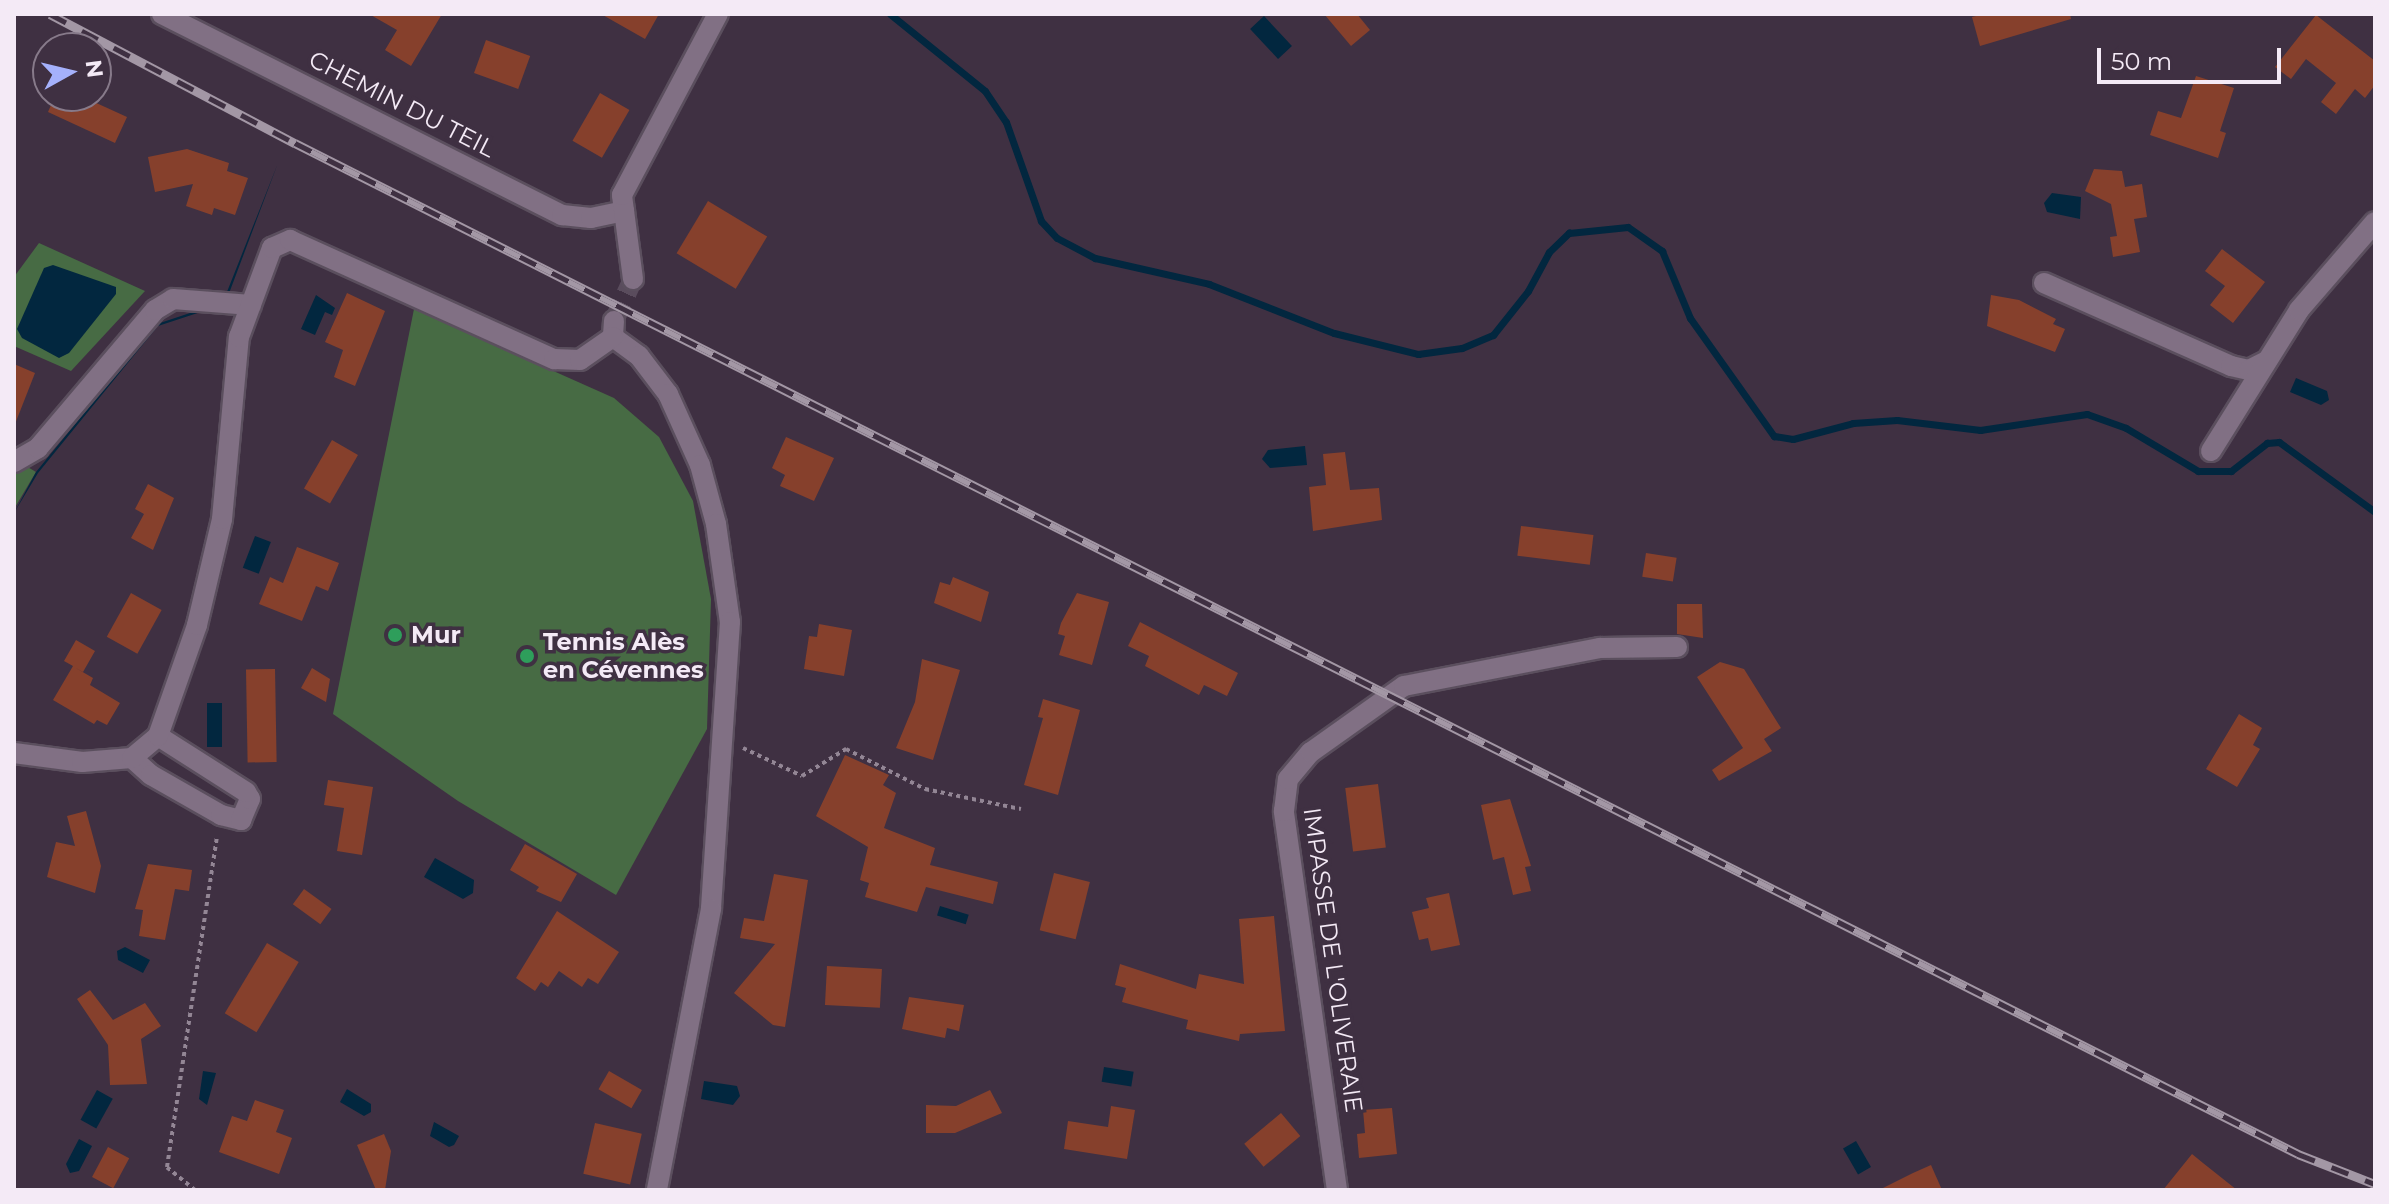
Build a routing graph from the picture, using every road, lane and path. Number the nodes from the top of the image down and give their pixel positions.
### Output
1 (162, 14) edge
2 (718, 14) edge
3 (624, 211) junction
4 (2375, 222) edge
5 (633, 279) tunnel mouth
6 (2044, 283) dead end
7 (251, 305) junction
8 (2267, 361) junction
9 (2211, 451) dead end
10 (14, 462) edge
11 (1677, 647) dead end
12 (158, 736) junction
13 (722, 738) junction
14 (14, 753) edge
15 (132, 758) junction
16 (1021, 809) dead end
17 (221, 815) junction
18 (195, 1190) edge
19 (657, 1190) edge
20 (1337, 1190) edge

1 - 3 street, CHEMIN DU TEIL
2 - 3 street
3 - 5 street
4 - 8 street
6 - 8 street
7 - 10 street
7 - 12 street
7 - 13 street
8 - 9 street
11 - 20 street, IMPASSE DE L'OLIVERAIE
12 - 15 street
12 - 17 street
13 - 16 path
13 - 19 street
14 - 15 street
15 - 17 street
17 - 18 path

